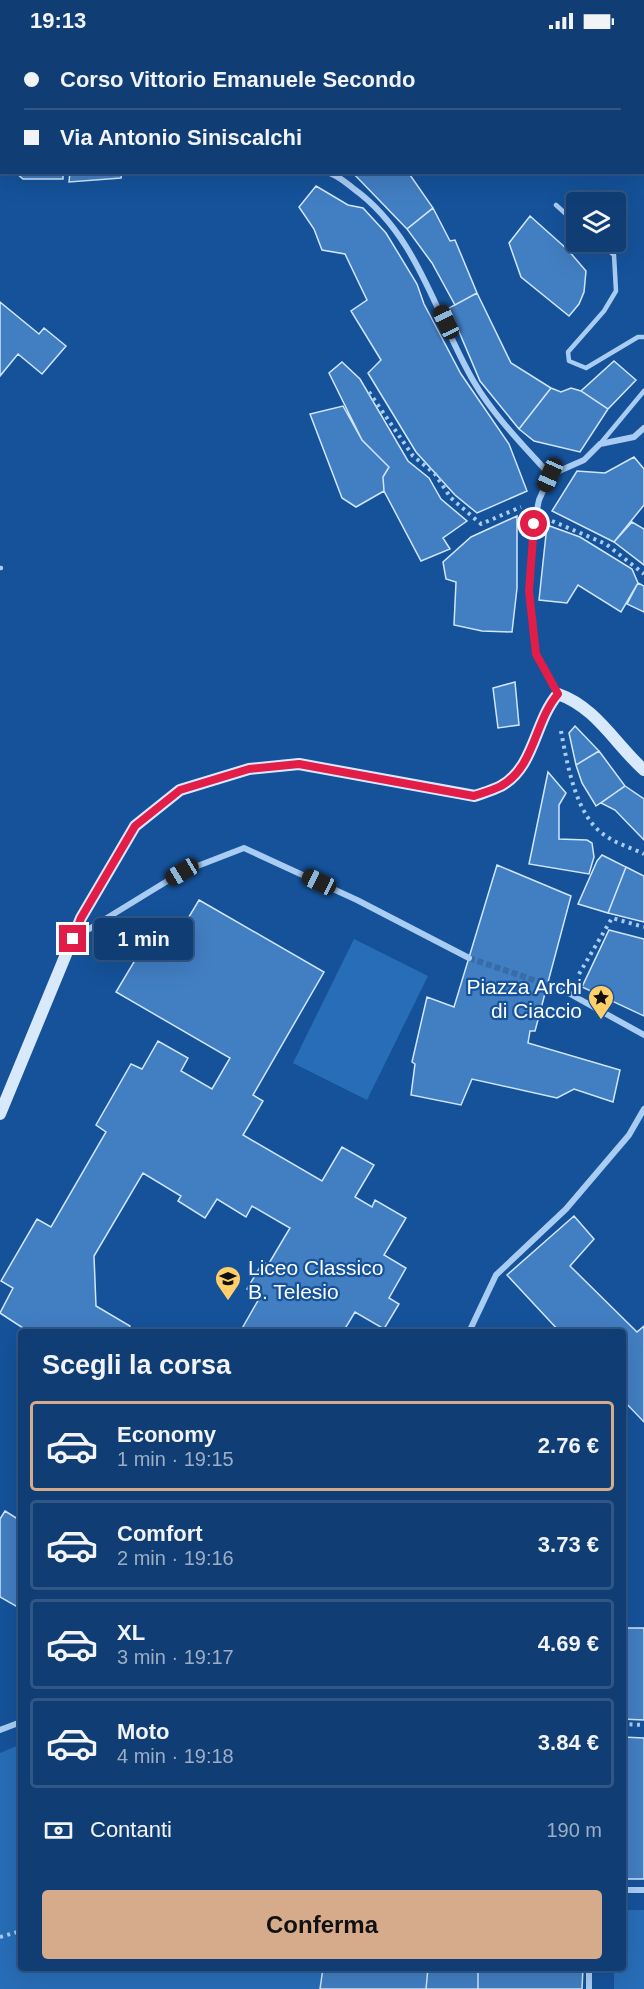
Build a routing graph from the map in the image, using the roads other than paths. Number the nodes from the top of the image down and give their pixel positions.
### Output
1 (332, 174) edge
2 (556, 205) dead end
3 (566, 214) edge
4 (610, 252) edge
5 (644, 337) edge
6 (644, 391) edge
7 (644, 428) edge
8 (600, 444) junction
9 (550, 475) junction
10 (558, 694) junction
11 (644, 770) edge
12 (73, 939) junction
13 (469, 957) tunnel mouth
14 (563, 990) tunnel mouth
15 (644, 1035) edge
16 (644, 1109) edge
17 (0, 1114) edge
18 (470, 1329) edge
19 (18, 1723) edge
20 (0, 1730) edge
21 (626, 1890) edge
22 (644, 1890) edge
23 (589, 1971) edge
24 (589, 1989) edge

1 - 9 street
2 - 3 lane
4 - 5 lane
6 - 8 lane
7 - 8 street
8 - 9 street
9 - 10 street
10 - 11 street
10 - 12 street
12 - 13 street
12 - 17 street
14 - 15 street
16 - 18 street
19 - 20 street
21 - 22 street
23 - 24 street

